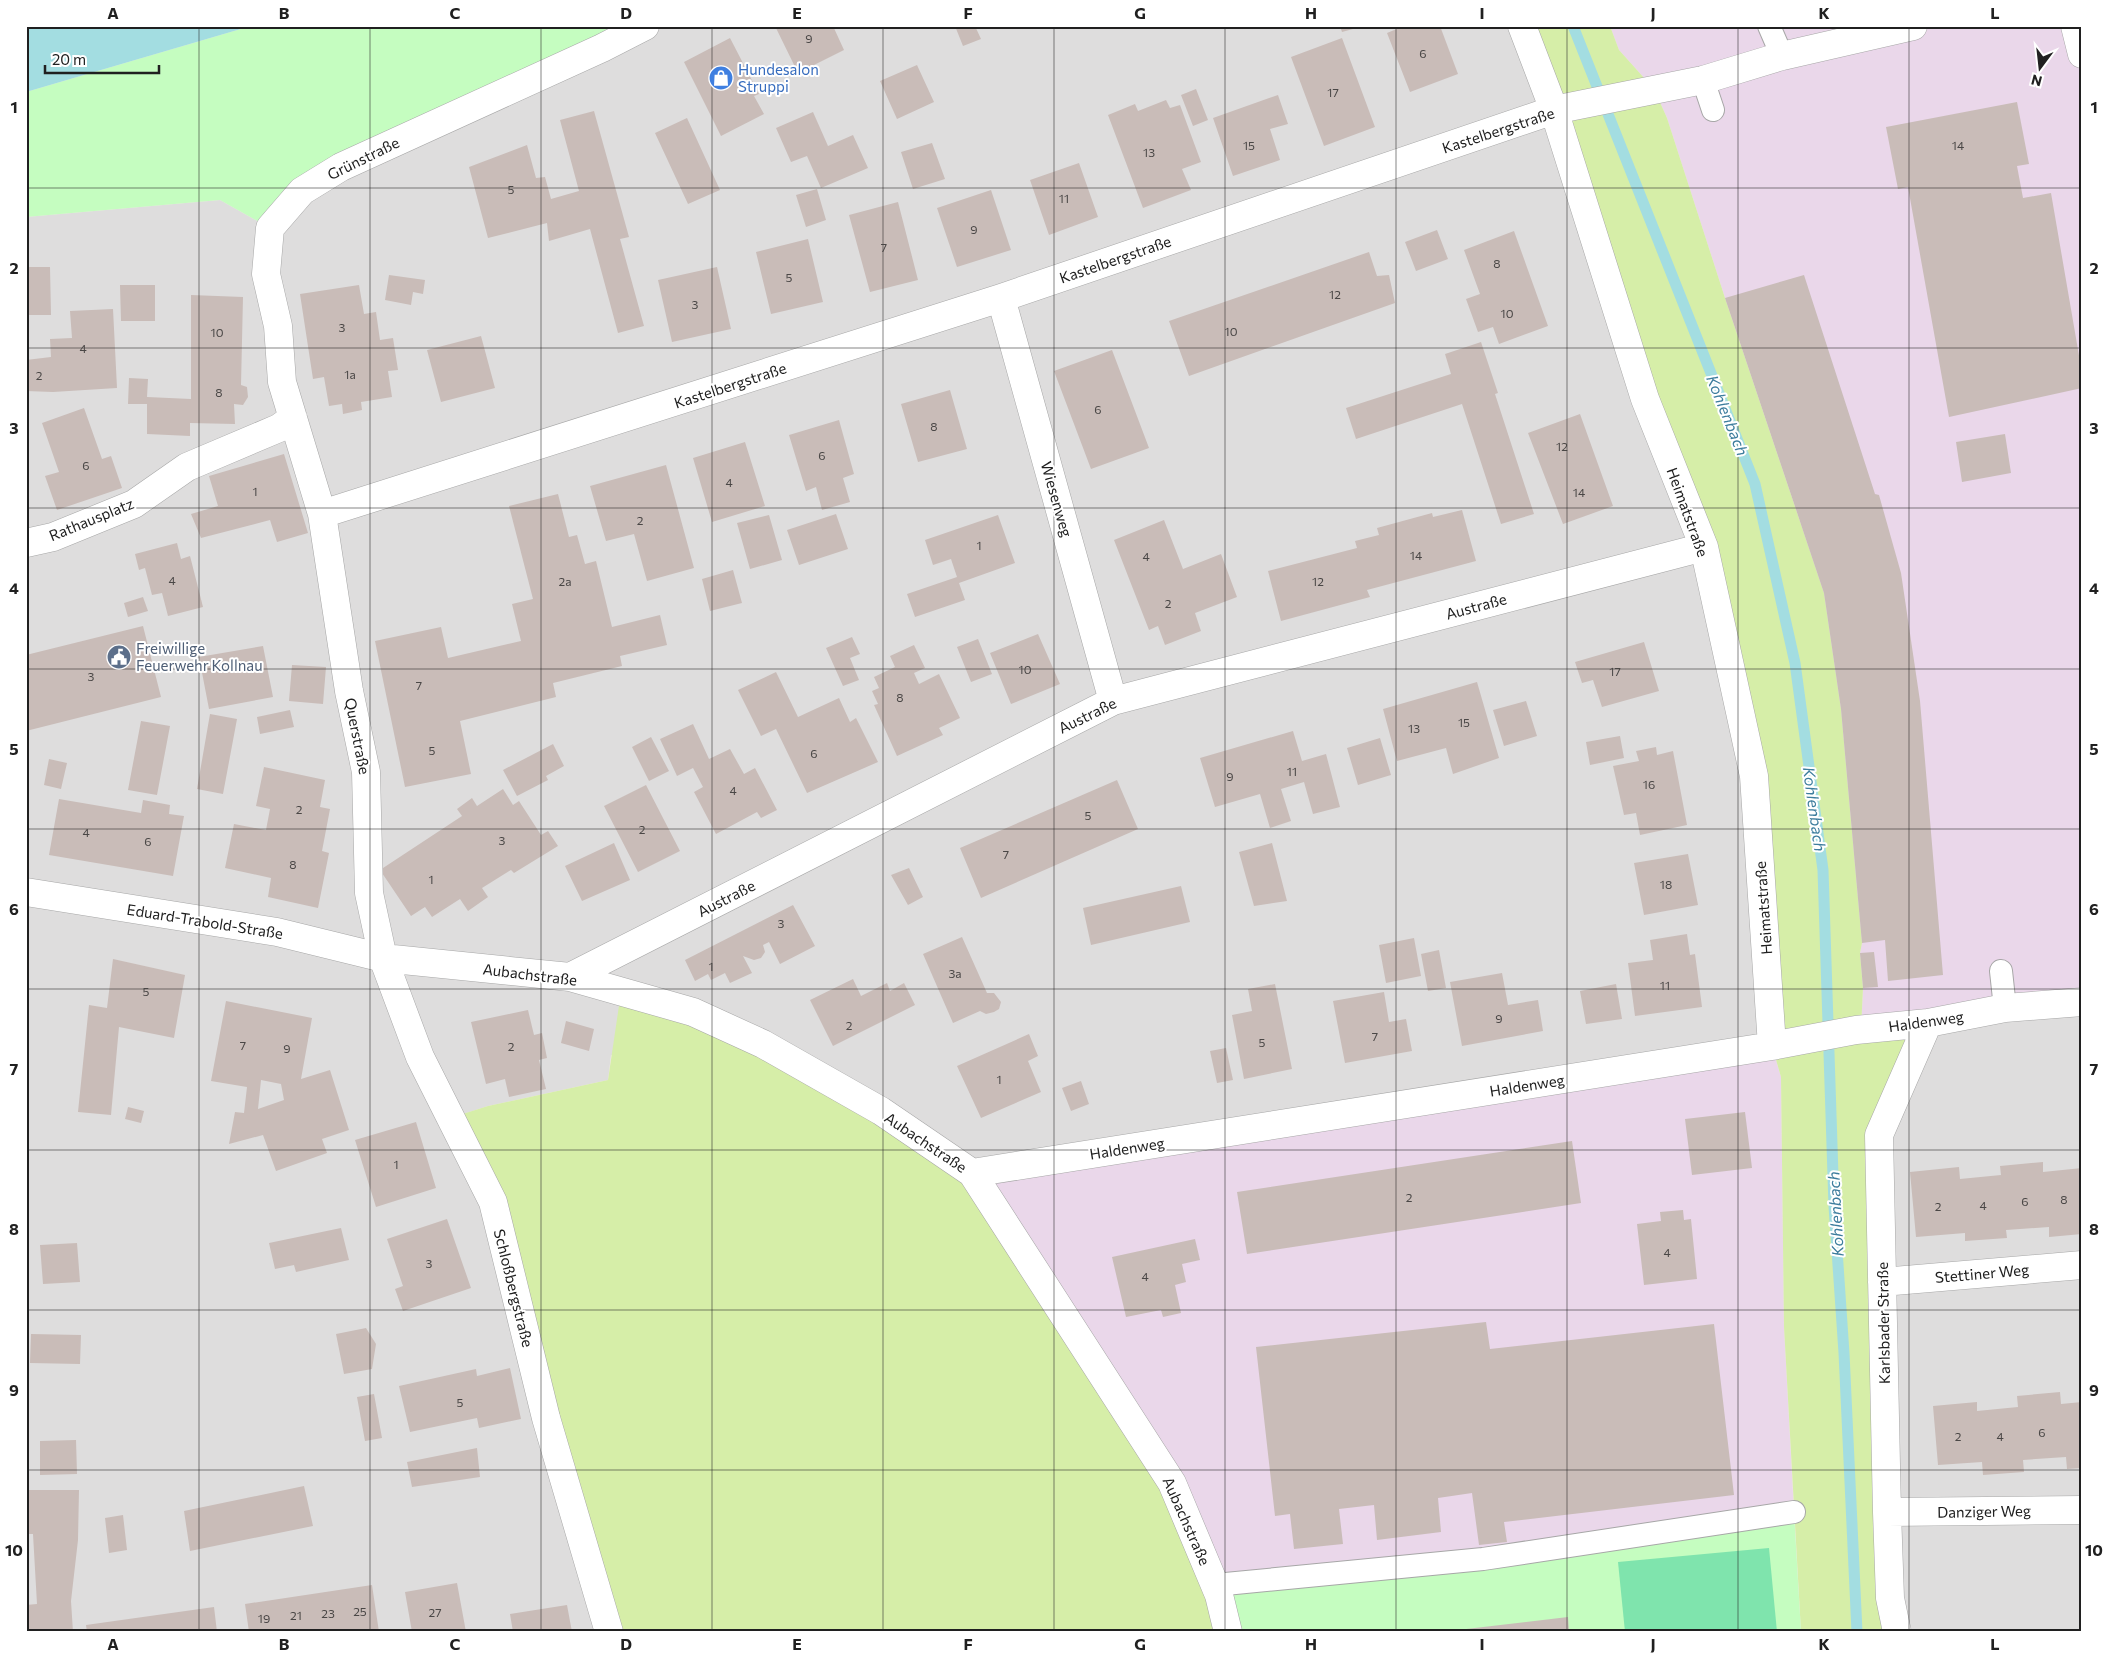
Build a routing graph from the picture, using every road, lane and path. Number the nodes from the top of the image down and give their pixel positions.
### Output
1 (645, 26) edge
2 (1522, 26) edge
3 (1769, 26) edge
4 (1913, 26) edge
5 (2075, 26) edge
6 (2082, 54) edge
7 (1782, 56) junction
8 (1703, 80) junction
9 (1562, 109) junction
10 (1713, 110) dead end
11 (1001, 298) junction
12 (293, 418) junction
13 (322, 514) junction
14 (26, 543) edge
15 (1704, 547) junction
16 (1114, 701) junction
17 (26, 892) edge
18 (383, 958) junction
19 (2000, 971) dead end
20 (570, 977) junction
21 (2082, 1002) edge
22 (2005, 1008) junction
23 (1928, 1023) junction
24 (1780, 1045) junction
25 (972, 1173) junction
26 (2082, 1265) edge
27 (1882, 1282) junction
28 (2082, 1510) edge
29 (1794, 1512) dead end
30 (1887, 1512) junction
31 (1216, 1585) junction
32 (610, 1632) edge
33 (1228, 1632) edge
34 (1897, 1632) edge

1 - 12 street, Grünstraße
2 - 9 street, Heimatstraße
3 - 7 lane
4 - 7 street, Kastelbergstraße
5 - 6 street
7 - 8 street, Kastelbergstraße
8 - 9 street, Kastelbergstraße
8 - 10 lane
9 - 11 street, Kastelbergstraße
9 - 15 street, Heimatstraße
11 - 13 street, Kastelbergstraße
11 - 16 street, Wiesenweg
12 - 13 street, Grünstraße
12 - 14 street, Rathausplatz
13 - 18 street, Querstraße
15 - 16 street, Austraße
15 - 24 street, Heimatstraße
16 - 20 street, Austraße
17 - 18 street, Eduard-Trabold-Straße
18 - 20 street, Aubachstraße
18 - 32 street, Schloßbergstraße
19 - 22 lane
20 - 25 street, Aubachstraße
21 - 22 street, Haldenweg
22 - 23 street, Haldenweg
23 - 24 street, Haldenweg
23 - 27 street, Karlsbader Straße
24 - 25 street, Haldenweg
25 - 31 street, Aubachstraße
26 - 27 street, Stettiner Weg
27 - 30 street, Karlsbader Straße
28 - 30 street, Danziger Weg
29 - 31 lane
30 - 34 street, Karlsbader Straße
31 - 33 street, Aubachstraße

